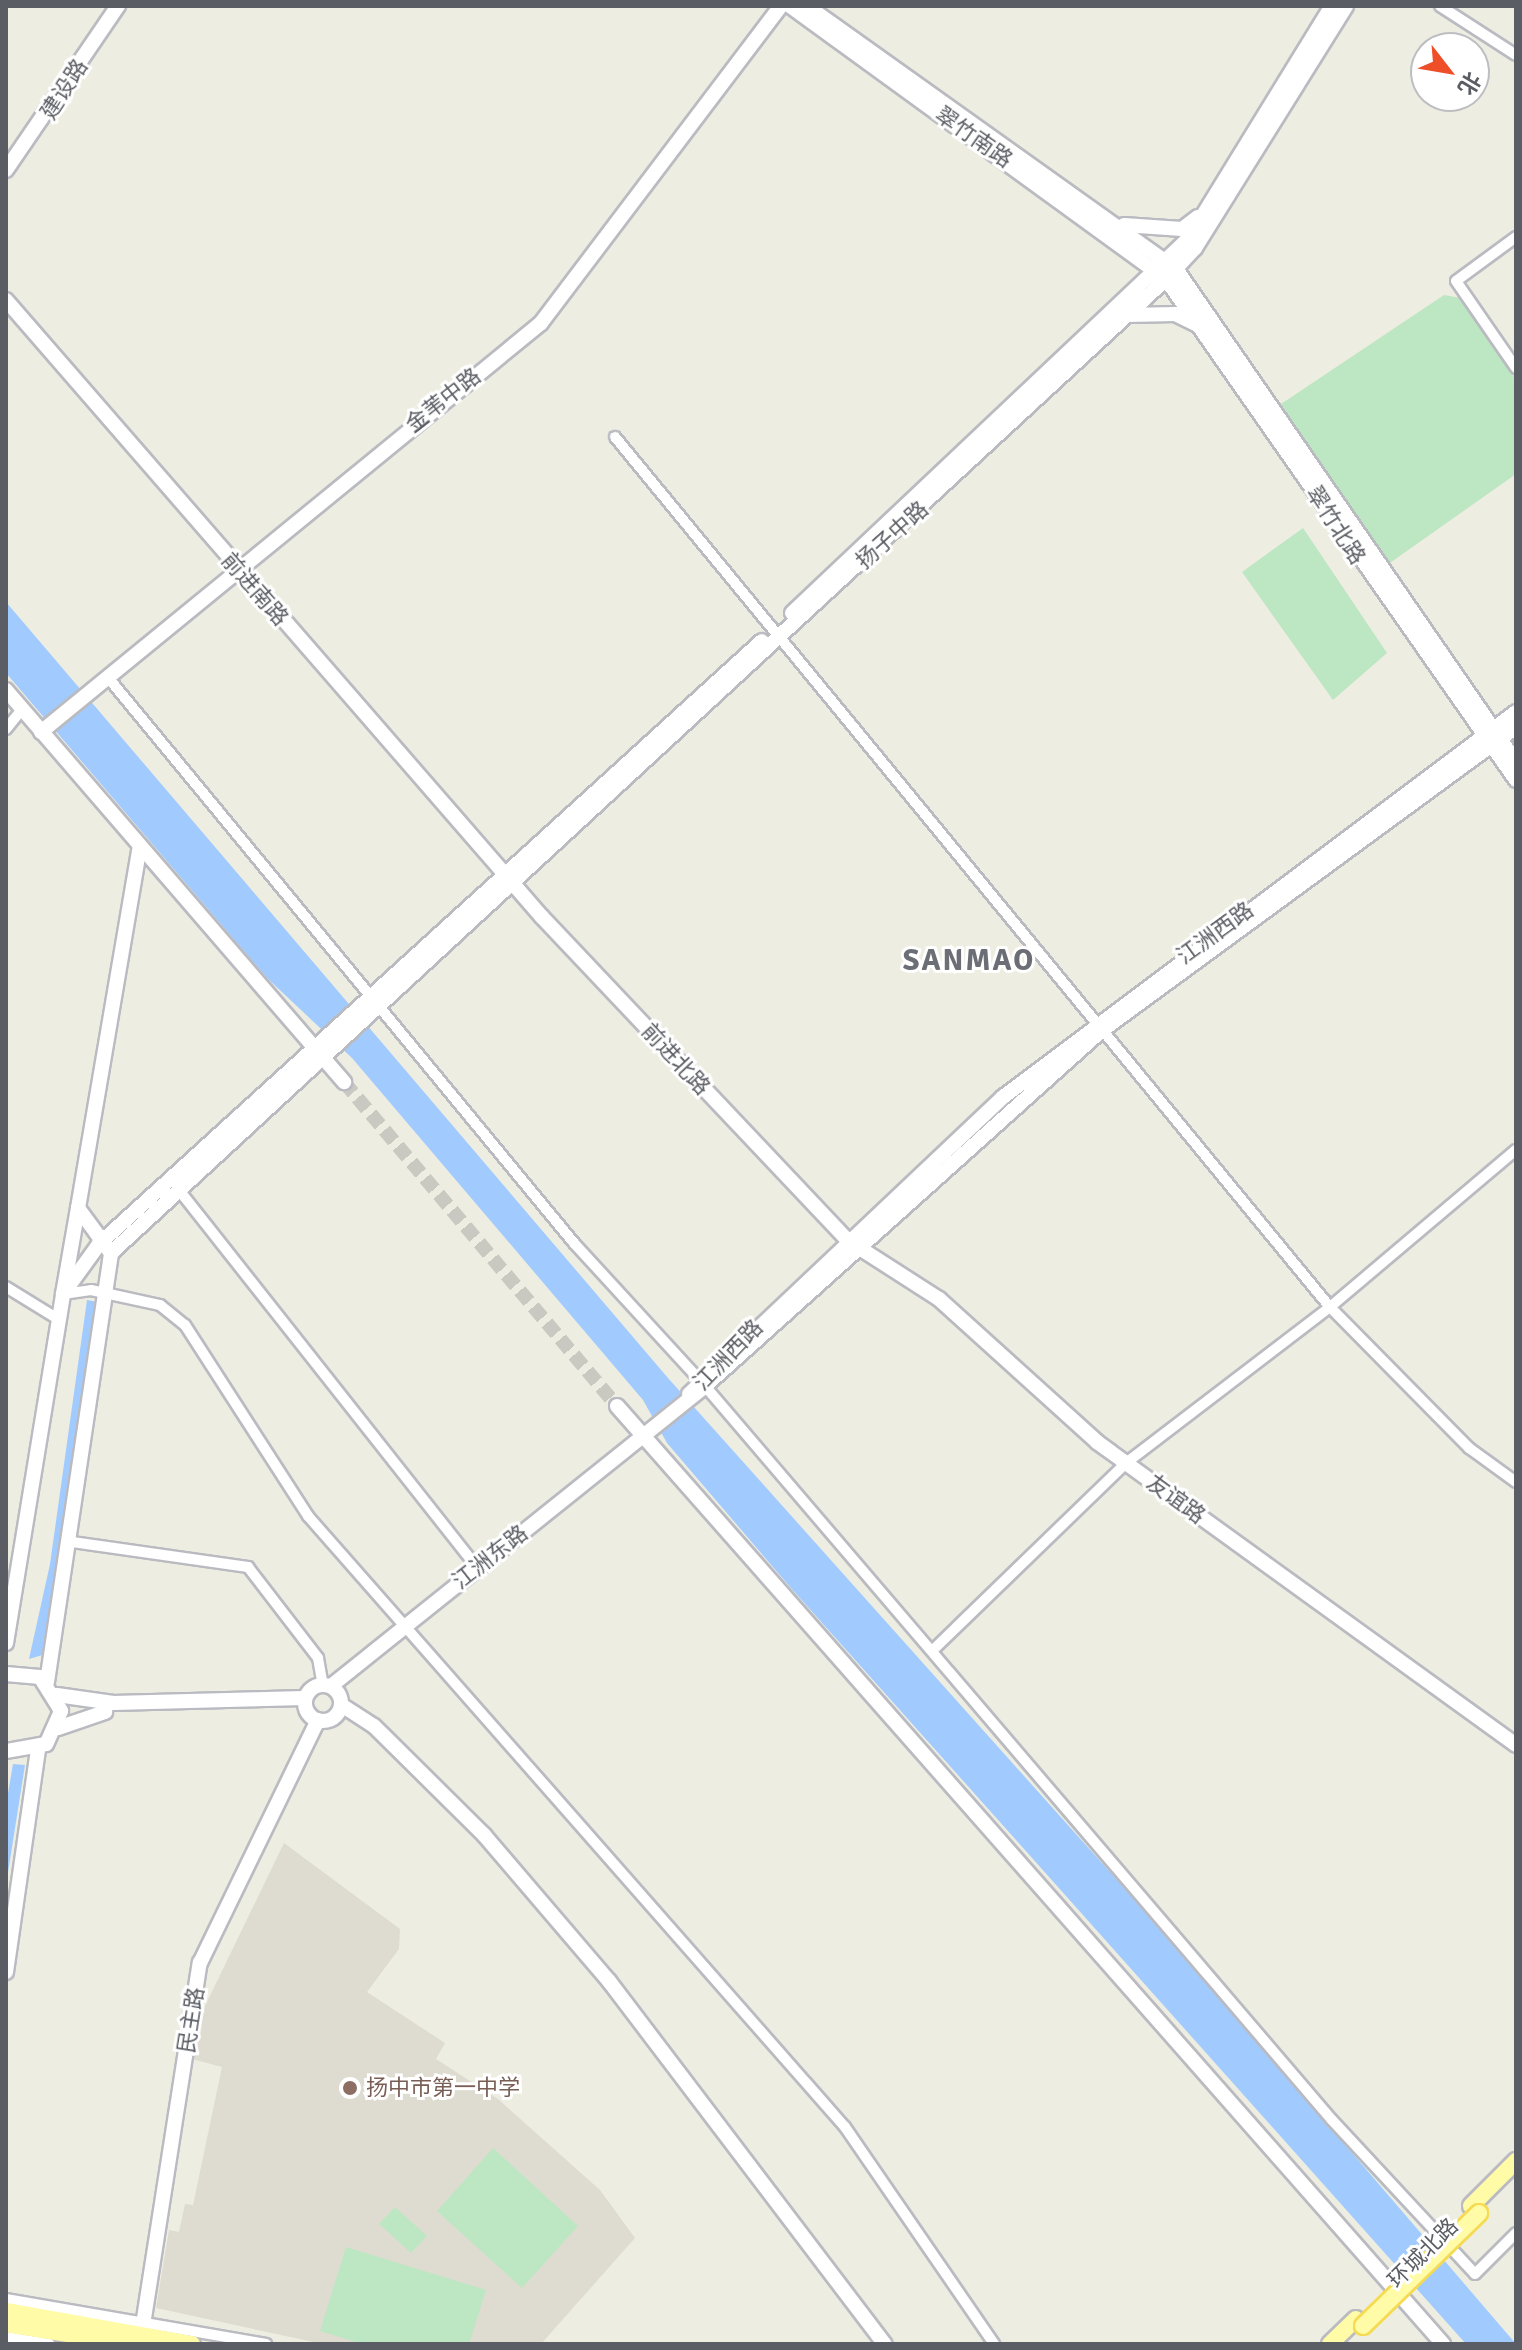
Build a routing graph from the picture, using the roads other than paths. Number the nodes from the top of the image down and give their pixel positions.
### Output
1 (118, 6) edge
2 (781, 6) edge
3 (790, 6) edge
4 (807, 6) edge
5 (1332, 6) edge
6 (1346, 6) edge
7 (1440, 6) edge
8 (1516, 55) edge
9 (6, 170) edge
10 (1205, 212) junction
11 (1114, 222) junction
12 (1516, 237) edge
13 (1166, 270) junction
14 (6, 300) edge
15 (1128, 316) junction
16 (1209, 331) junction
17 (1516, 368) edge
18 (615, 437) dead end
19 (238, 569) junction
20 (778, 632) junction
21 (110, 680) junction
22 (6, 690) edge
23 (22, 709) junction
24 (1516, 712) edge
25 (1516, 727) edge
26 (6, 729) edge
27 (45, 730) junction
28 (1489, 739) junction
29 (1516, 762) edge
30 (1516, 780) edge
31 (140, 847) junction
32 (509, 880) junction
33 (373, 1003) junction
34 (1097, 1026) junction
35 (321, 1050) junction
36 (344, 1082) tunnel mouth
37 (1516, 1150) edge
38 (179, 1190) junction
39 (78, 1208) junction
40 (852, 1244) junction
41 (105, 1249) junction
42 (6, 1287) edge
43 (63, 1294) junction
44 (109, 1297) junction
45 (1330, 1307) junction
46 (58, 1319) junction
47 (702, 1383) junction
48 (617, 1406) tunnel mouth
49 (646, 1432) junction
50 (1126, 1463) junction
51 (1516, 1482) edge
52 (72, 1542) junction
53 (477, 1568) junction
54 (401, 1627) junction
55 (6, 1640) edge
56 (933, 1650) junction
57 (6, 1674) edge
58 (47, 1682) junction
59 (327, 1687) junction
60 (57, 1695) junction
61 (302, 1703) junction
62 (343, 1706) junction
63 (318, 1720) junction
64 (58, 1728) junction
65 (1516, 1745) edge
66 (38, 1749) junction
67 (6, 1751) edge
68 (6, 1972) edge
69 (1516, 2161) edge
70 (1516, 2177) edge
71 (1475, 2209) junction
72 (1516, 2233) edge
73 (6, 2299) edge
74 (6, 2311) edge
75 (1360, 2322) junction
76 (6, 2324) edge
77 (137, 2335) edge
78 (6, 2337) edge
79 (49, 2344) edge
80 (192, 2344) edge
81 (266, 2344) edge
82 (885, 2344) edge
83 (994, 2344) edge
84 (1330, 2344) edge
85 (1344, 2344) edge
86 (1443, 2344) edge

1 - 9 main road, 建设路
2 - 19 main road, 金苇中路
3 - 13 main road, 翠竹南路
4 - 11 main road, 翠竹南路
5 - 10 main road, 扬子中路
6 - 13 main road, 扬子中路
7 - 8 street
10 - 11 main road
10 - 13 main road, 扬子中路
11 - 13 main road, 翠竹南路
12 - 17 street
13 - 15 main road, 扬子中路
13 - 16 main road, 翠竹北路
13 - 20 main road, 扬子中路
13 - 28 main road, 翠竹北路
14 - 19 main road, 前进南路
15 - 16 main road
15 - 20 main road, 扬子中路
16 - 28 main road, 翠竹北路
18 - 20 street
19 - 21 main road, 金苇中路
19 - 32 main road, 前进南路
20 - 32 main road, 扬子中路
20 - 34 street
21 - 27 main road, 金苇中路
21 - 33 street
22 - 23 main road
23 - 26 street
23 - 27 main road
24 - 28 main road, 江洲西路
25 - 28 main road, 江洲西路
27 - 31 main road
28 - 29 main road, 翠竹北路
28 - 30 main road, 翠竹北路
28 - 34 main road, 江洲西路
31 - 35 main road
31 - 39 main road
32 - 33 main road, 扬子中路
32 - 40 main road, 前进北路
33 - 35 main road, 扬子中路
33 - 47 street
34 - 40 main road, 江洲西路
34 - 45 street
35 - 36 main road
35 - 38 main road
35 - 41 main road
37 - 45 street
38 - 41 main road
38 - 53 street
39 - 41 main road
39 - 43 main road
40 - 47 main road, 江洲西路
40 - 50 main road, 友谊路
41 - 43 main road
41 - 44 main road
42 - 46 street
43 - 44 street
43 - 46 main road
44 - 52 main road
44 - 54 street
45 - 50 street
45 - 51 street
46 - 55 main road
47 - 49 main road, 江洲西路
47 - 56 street
48 - 49 main road
49 - 53 main road, 江洲东路
49 - 86 main road
50 - 56 street
50 - 65 main road, 友谊路
52 - 58 main road
52 - 59 street
53 - 54 main road, 江洲东路
54 - 59 main road, 江洲东路
54 - 83 street
56 - 72 street
57 - 58 main road
58 - 60 main road
59 - 61 main road, 江洲东路
59 - 62 main road
60 - 61 main road
60 - 64 main road
61 - 63 main road
61 - 64 main road
62 - 63 main road
62 - 82 main road
63 - 77 main road, 民主路
64 - 66 main road
66 - 67 main road
66 - 68 main road
69 - 71 main road, 环城北路
70 - 71 main road, 环城北路
71 - 75 main road, 环城北路, bridge
73 - 77 street
74 - 77 main road
75 - 84 main road, 环城北路
75 - 85 main road, 环城北路
76 - 77 main road
77 - 80 main road
77 - 81 street
78 - 79 street

